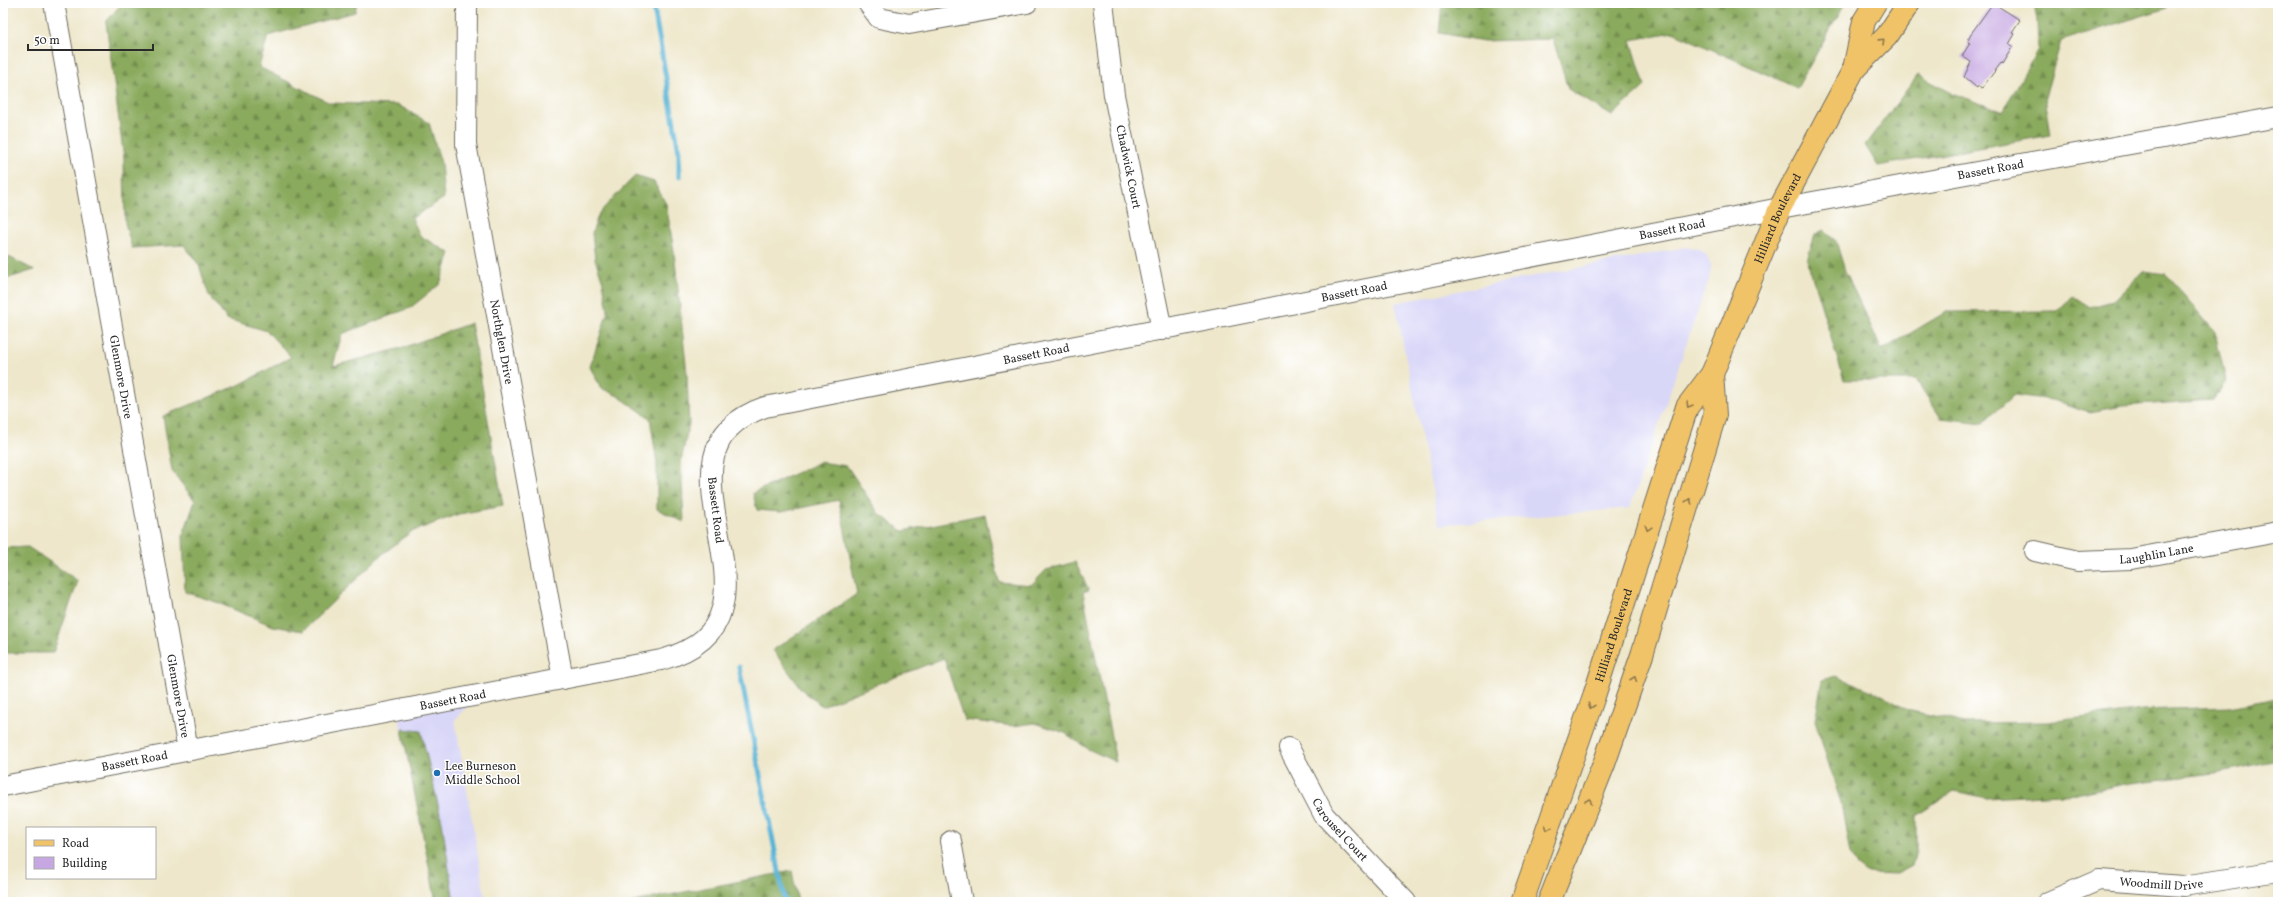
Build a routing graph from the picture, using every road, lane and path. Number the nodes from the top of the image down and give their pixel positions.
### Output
1 (54, 3) edge
2 (467, 3) edge
3 (868, 3) edge
4 (1027, 3) edge
5 (1104, 3) edge
6 (1875, 3) edge
7 (1909, 3) edge
8 (1854, 68) junction
9 (2278, 117) edge
10 (1780, 208) junction
11 (1162, 330) junction
12 (1712, 374) junction
13 (2278, 532) edge
14 (2034, 551) dead end
15 (563, 679) junction
16 (1289, 748) dead end
17 (188, 750) junction
18 (3, 786) edge
19 (951, 840) dead end
20 (2278, 872) edge
21 (962, 902) edge
22 (1406, 902) edge
23 (1522, 902) edge
24 (1549, 902) edge
25 (2048, 902) edge

1 - 17 street, Glenmore Drive
2 - 15 street, Northglen Drive
3 - 4 street
5 - 11 street, Chadwick Court
6 - 8 main road, Hilliard Boulevard
8 -> 7 main road, Hilliard Boulevard
8 - 10 main road, Hilliard Boulevard
9 - 10 street, Bassett Road
10 - 11 street, Bassett Road
10 - 12 main road, Hilliard Boulevard
11 - 15 street, Bassett Road
12 -> 23 main road, Hilliard Boulevard
24 -> 12 main road, Hilliard Boulevard
13 - 14 street, Laughlin Lane
15 - 17 street, Bassett Road
16 - 22 street, Carousel Court
17 - 18 street, Bassett Road
19 - 21 street
20 - 25 street, Woodmill Drive

